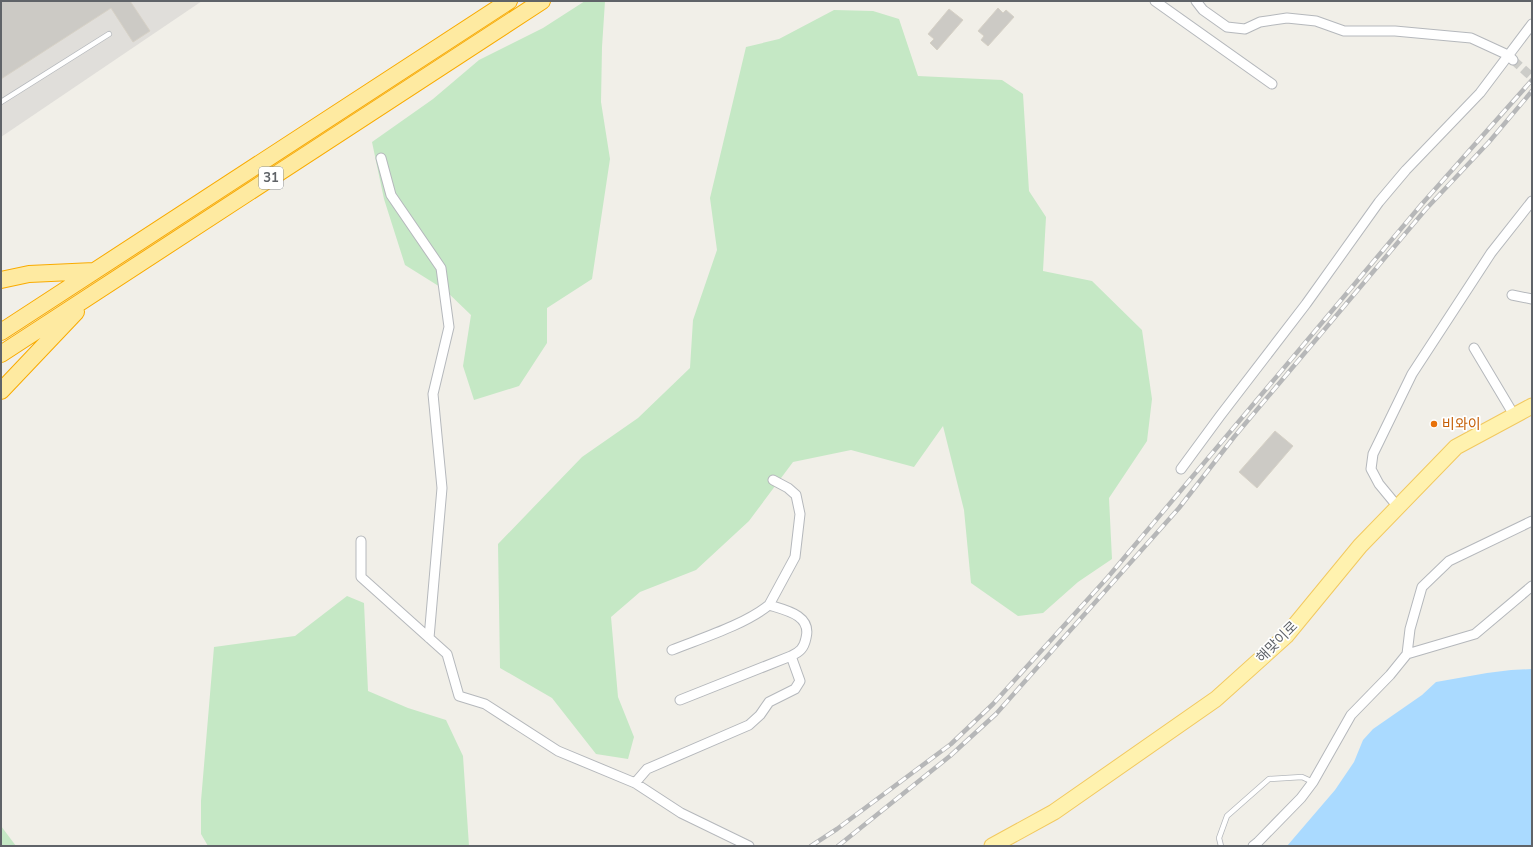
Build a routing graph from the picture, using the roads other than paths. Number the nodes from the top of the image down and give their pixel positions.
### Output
1 (509, 1) edge
2 (542, 1) edge
3 (1155, 1) edge
4 (1196, 1) edge
5 (1532, 24) edge
6 (109, 34) dead end
7 (1511, 58) junction
8 (1272, 84) dead end
9 (1, 102) edge
10 (381, 158) dead end
11 (1532, 201) edge
12 (96, 271) junction
13 (1, 280) edge
14 (93, 294) junction
15 (1512, 295) dead end
16 (1532, 299) edge
17 (1, 332) edge
18 (1474, 348) dead end
19 (1, 354) edge
20 (1, 391) edge
21 (1532, 406) edge
22 (1514, 415) junction
23 (1181, 469) dead end
24 (773, 480) dead end
25 (1398, 507) junction
26 (1532, 521) edge
27 (361, 542) dead end
28 (1532, 586) edge
29 (769, 605) junction
30 (429, 638) junction
31 (672, 650) dead end
32 (1407, 654) junction
33 (791, 656) junction
34 (680, 700) dead end
35 (1313, 782) junction
36 (635, 783) junction
37 (748, 846) edge
38 (992, 846) edge
39 (1221, 846) edge
40 (1253, 846) edge

1 - 12 highway, 31
2 - 14 highway, 31
3 - 8 street
4 - 7 street
5 - 7 street
6 - 9 lane
7 - 23 street
10 - 30 street
11 - 25 street
12 - 13 highway
12 - 17 highway, 31
14 - 19 highway, 31
14 - 20 highway
15 - 16 street
18 - 22 street
21 - 22 main road, 해맞이로
22 - 25 main road, 해맞이로
24 - 29 street
25 - 38 main road, 해맞이로
26 - 32 street
27 - 30 street
28 - 32 street
29 - 31 street
29 - 33 street
30 - 36 street
32 - 35 street
33 - 34 street
33 - 36 street
35 - 39 lane
35 - 40 street
36 - 37 street

